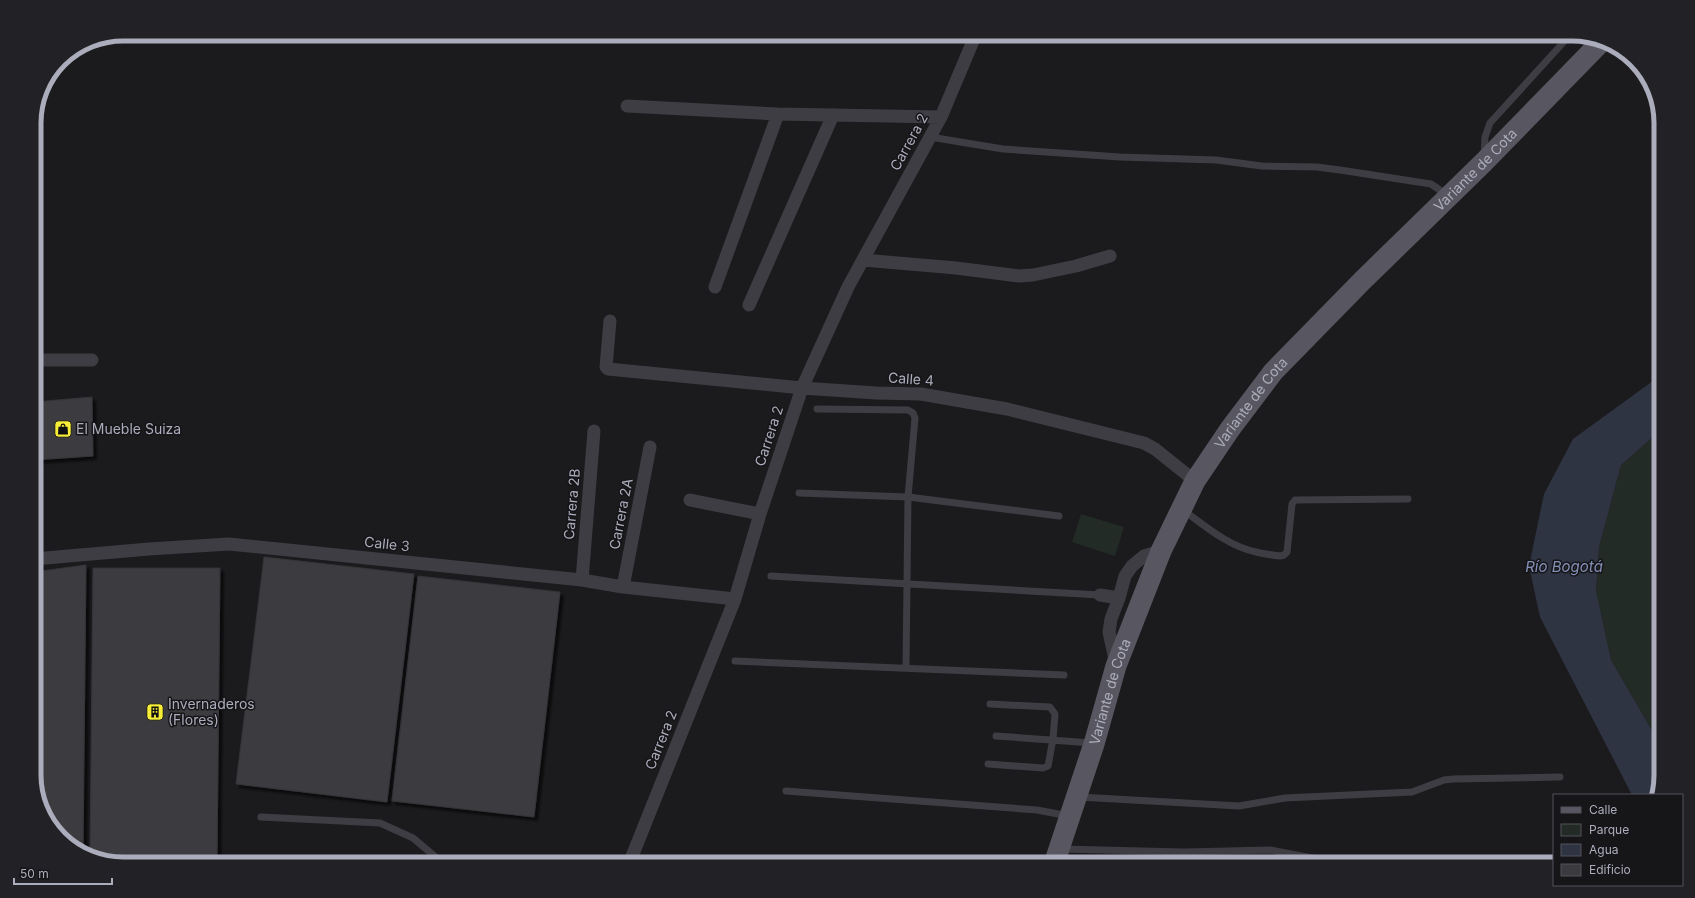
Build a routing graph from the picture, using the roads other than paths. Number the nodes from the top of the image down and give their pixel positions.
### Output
1 (973, 41) edge
2 (1565, 41) edge
3 (1598, 45) edge
4 (627, 106) dead end
5 (778, 114) junction
6 (833, 115) junction
7 (941, 117) junction
8 (930, 137) junction
9 (1484, 162) junction
10 (1449, 196) junction
11 (1110, 256) dead end
12 (863, 260) junction
13 (715, 287) dead end
14 (749, 305) dead end
15 (610, 321) dead end
16 (41, 360) edge
17 (92, 360) dead end
18 (802, 388) junction
19 (817, 409) dead end
20 (594, 431) dead end
21 (650, 447) dead end
22 (1195, 481) junction
23 (799, 493) dead end
24 (908, 497) junction
25 (1408, 499) dead end
26 (690, 500) dead end
27 (1181, 509) junction
28 (760, 514) junction
29 (1059, 516) dead end
30 (1161, 551) junction
31 (41, 558) edge
32 (771, 576) dead end
33 (582, 580) junction
34 (906, 584) junction
35 (623, 587) junction
36 (1100, 595) joint
37 (1119, 598) junction
38 (735, 599) junction
39 (735, 661) dead end
40 (1116, 666) junction
41 (906, 668) junction
42 (1064, 675) dead end
43 (990, 704) dead end
44 (996, 736) dead end
45 (1053, 739) junction
46 (1094, 744) junction
47 (988, 764) dead end
48 (1560, 777) dead end
49 (786, 791) dead end
50 (1074, 807) junction
51 (261, 817) dead end
52 (1056, 856) edge
53 (436, 857) edge
54 (632, 857) edge
55 (1307, 857) edge

1 - 7 street, Carrera 2
2 - 9 lane
3 - 9 main road, Variante de Cota
4 - 5 street
5 - 6 street
5 - 13 street
6 - 7 street
6 - 14 street
7 - 8 street, Carrera 2
8 - 10 lane
8 - 12 street, Carrera 2
9 - 10 main road, Variante de Cota
10 - 22 main road, Variante de Cota
11 - 12 street
12 - 18 street, Carrera 2
15 - 18 street, Calle 4
16 - 17 street
18 - 22 street, Calle 4
18 - 28 street, Carrera 2
19 - 24 lane
20 - 33 street, Carrera 2B
21 - 35 street, Carrera 2A
22 - 27 main road, Variante de Cota
23 - 24 lane
24 - 29 lane
24 - 34 lane
25 - 27 lane
26 - 28 street
27 - 30 main road, Variante de Cota
28 - 38 street, Carrera 2
30 - 37 street
30 - 40 main road, Variante de Cota
31 - 33 street, Calle 3
32 - 34 lane
33 - 35 street, Calle 3
34 - 36 lane
34 - 41 lane
35 - 38 street, Calle 3
36 - 37 street
37 - 40 street
38 - 54 street, Carrera 2
39 - 41 lane
40 - 46 main road, Variante de Cota
41 - 42 lane
43 - 45 lane
44 - 45 lane
45 - 46 lane
45 - 47 lane
46 - 50 main road, Variante de Cota
48 - 50 lane
49 - 50 lane
50 - 52 main road, Variante de Cota
51 - 53 lane
52 - 55 lane

